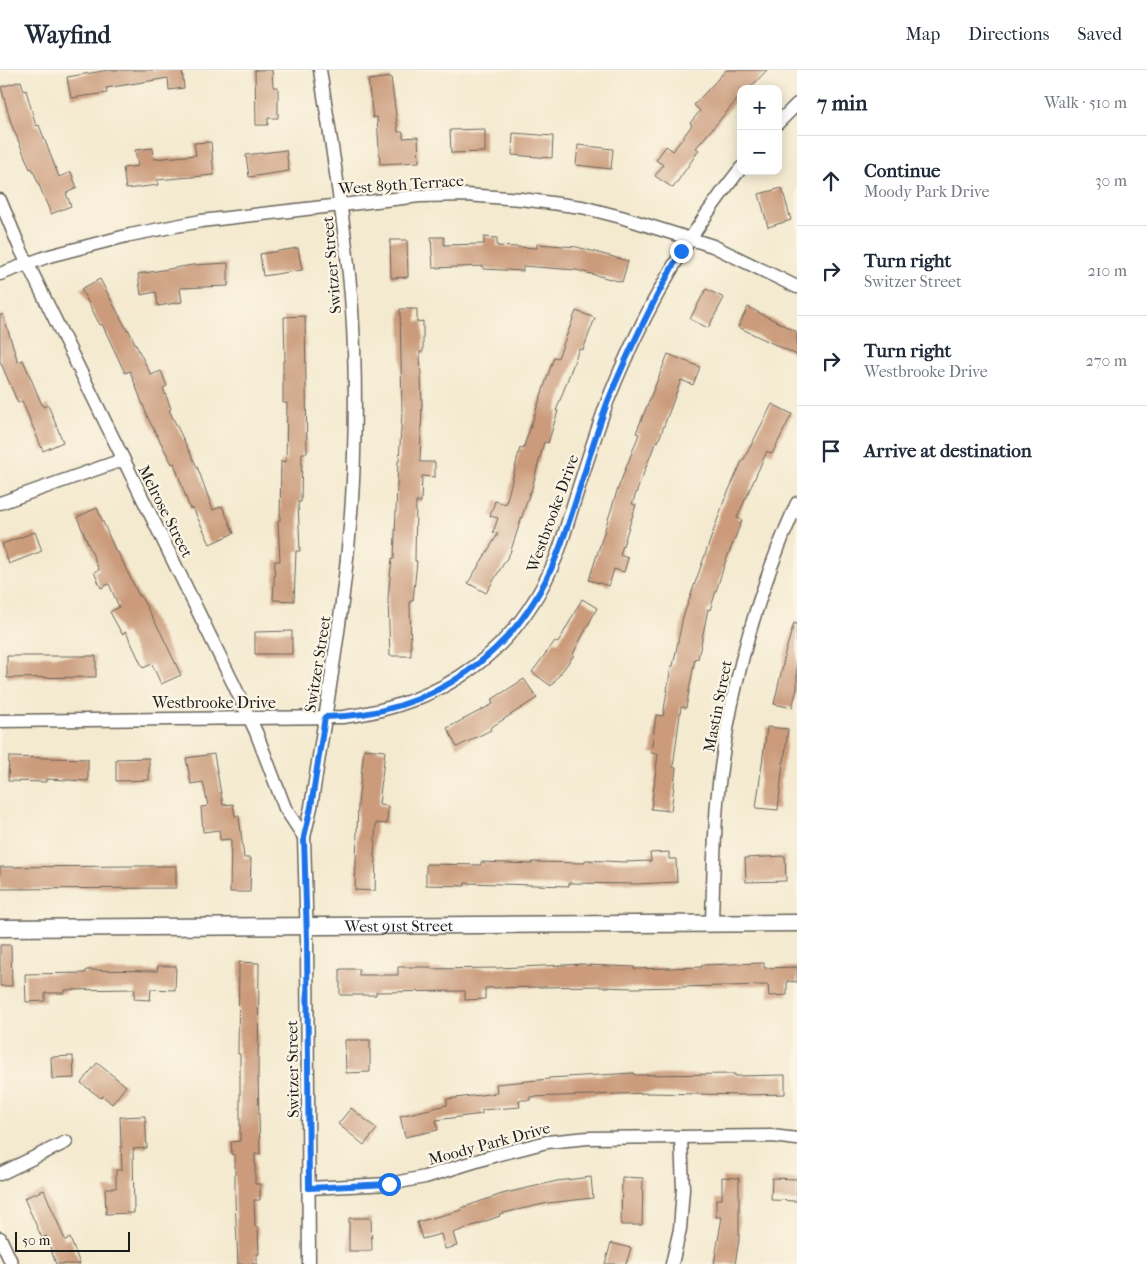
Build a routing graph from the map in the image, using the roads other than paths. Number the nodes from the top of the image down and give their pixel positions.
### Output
1 (320, 70) edge
2 (797, 104) edge
3 (782, 119) edge
4 (737, 174) edge
5 (0, 200) edge
6 (342, 204) junction
7 (691, 238) junction
8 (27, 263) junction
9 (0, 274) edge
10 (797, 287) edge
11 (122, 460) junction
12 (0, 503) edge
13 (797, 503) edge
14 (325, 717) junction
15 (248, 718) junction
16 (0, 721) edge
17 (304, 837) junction
18 (712, 923) junction
19 (797, 923) edge
20 (307, 926) junction
21 (0, 928) edge
22 (681, 1137) junction
23 (797, 1139) edge
24 (66, 1142) dead end
25 (0, 1174) edge
26 (309, 1188) junction
27 (0, 1238) edge
28 (12, 1264) edge
29 (309, 1264) edge
30 (672, 1264) edge

1 - 6 street, Switzer Street
2 - 3 street
4 - 7 street, Westbrooke Drive
5 - 8 street, Melrose Street
6 - 7 street, West 89th Terrace
6 - 8 street, West 89th Terrace
6 - 14 street, Switzer Street
7 - 10 street, West 89th Terrace
7 - 14 street, Westbrooke Drive
8 - 9 street, West 89th Terrace
8 - 11 street, Melrose Street
11 - 12 street
11 - 15 street, Melrose Street
13 - 18 street, Mastin Street
14 - 15 street, Westbrooke Drive
14 - 17 street, Switzer Street
15 - 16 street, Westbrooke Drive
15 - 17 street, Melrose Street
17 - 20 street, Switzer Street
18 - 19 street, West 91st Street
18 - 20 street, West 91st Street
20 - 21 street, West 91st Street
20 - 26 street, Switzer Street
22 - 23 street, Moody Park Drive
22 - 26 street, Moody Park Drive
22 - 30 street
24 - 25 street
26 - 29 street, Switzer Street
27 - 28 street

